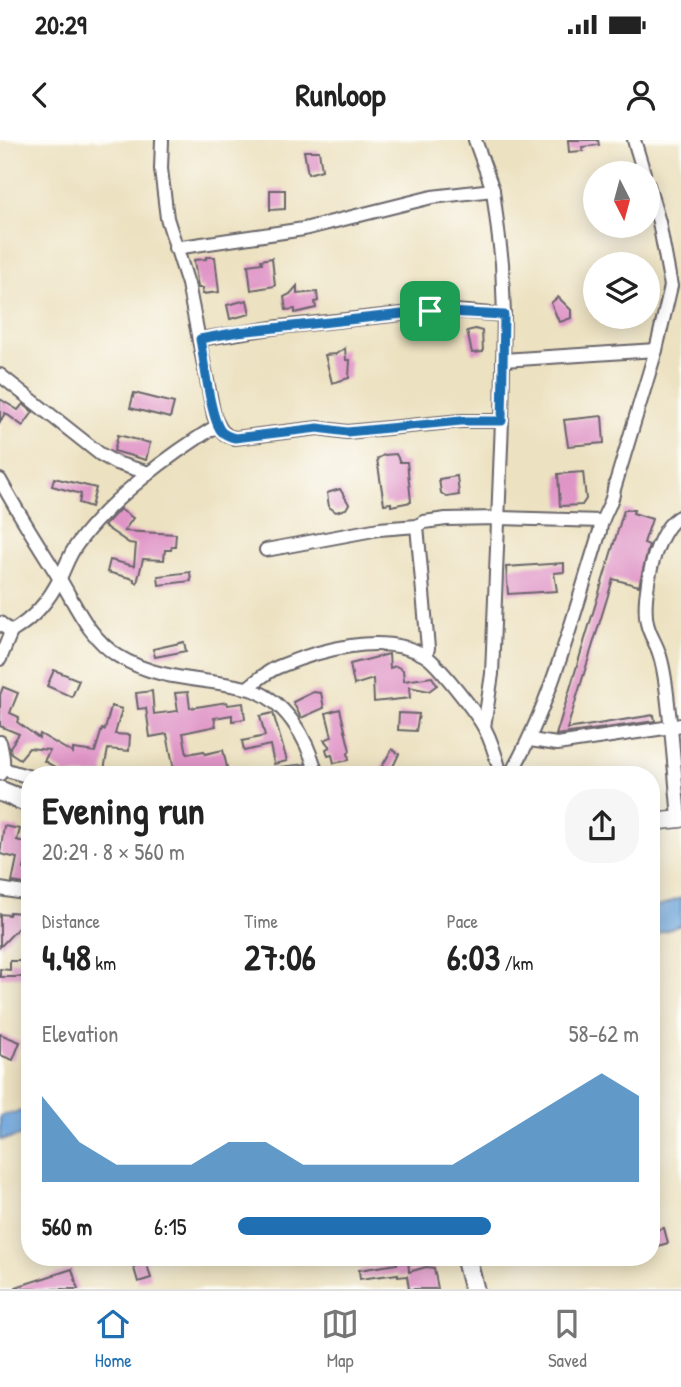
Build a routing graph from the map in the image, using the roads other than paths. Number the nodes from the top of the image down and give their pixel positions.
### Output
1 (162, 140) edge
2 (475, 140) edge
3 (634, 140) edge
4 (640, 161) edge
5 (493, 190) junction
6 (660, 226) edge
7 (175, 248) junction
8 (676, 282) edge
9 (504, 315) junction
10 (200, 339) junction
11 (656, 350) junction
12 (503, 360) junction
13 (0, 376) edge
14 (502, 421) junction
15 (218, 425) junction
16 (149, 473) junction
17 (0, 480) edge
18 (681, 516) edge
19 (498, 517) junction
20 (601, 521) junction
21 (417, 526) junction
22 (266, 550) dead end
23 (60, 579) junction
24 (0, 623) edge
25 (11, 632) junction
26 (426, 656) junction
27 (0, 659) edge
28 (247, 688) junction
29 (676, 726) edge
30 (484, 727) junction
31 (530, 740) junction
32 (0, 742) edge
33 (314, 766) edge
34 (498, 766) edge
35 (515, 766) edge
36 (1, 771) edge
37 (21, 775) edge
38 (0, 791) edge
39 (21, 799) edge
40 (680, 819) edge
41 (660, 821) edge
42 (0, 889) edge
43 (21, 892) edge
44 (468, 1266) edge
45 (474, 1289) edge

1 - 7 street
2 - 5 street
3 - 4 street
5 - 7 street
5 - 9 street
6 - 8 street
7 - 10 street
8 - 11 street
9 - 10 street
9 - 12 street
10 - 15 street
11 - 12 street
11 - 20 street
12 - 14 street
13 - 16 street
14 - 15 street
14 - 19 street
15 - 16 street
16 - 23 street
17 - 23 street
18 - 29 street
19 - 20 street
19 - 21 street
19 - 30 street
20 - 31 street
21 - 22 street
21 - 26 street
23 - 25 street
23 - 28 street
24 - 25 street
25 - 27 street
26 - 28 street
26 - 30 street
28 - 33 street
29 - 31 street
29 - 40 street
30 - 34 street
31 - 35 street
32 - 36 street
36 - 37 street
38 - 39 highway
40 - 41 main road
42 - 43 street
44 - 45 highway

